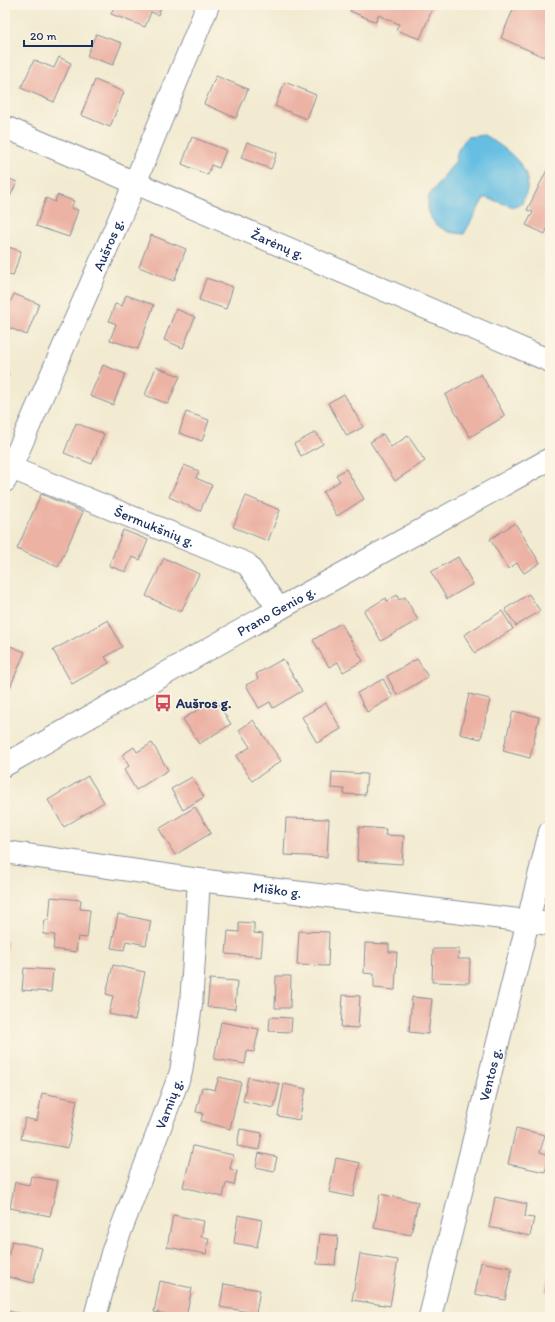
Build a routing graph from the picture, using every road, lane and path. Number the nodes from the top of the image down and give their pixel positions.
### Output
1 (208, 5) edge
2 (5, 127) edge
3 (135, 183) junction
4 (550, 361) edge
5 (550, 459) edge
6 (8, 475) edge
7 (279, 609) junction
8 (5, 766) edge
9 (550, 832) edge
10 (5, 852) edge
11 (199, 880) junction
12 (527, 921) junction
13 (550, 924) edge
14 (95, 1317) edge
15 (430, 1317) edge

1 - 3 street, Aušros g.
2 - 3 street, Žarėnų g.
3 - 4 street, Žarėnų g.
3 - 6 street, Aušros g.
5 - 7 street, Prano Genio g.
6 - 7 street, Šermukšnių g.
7 - 8 street, Prano Genio g.
9 - 12 street, Ventos g.
10 - 11 street, Miško g.
11 - 12 street, Miško g.
11 - 14 street, Varnių g.
12 - 13 street, Miško g.
12 - 15 street, Ventos g.

